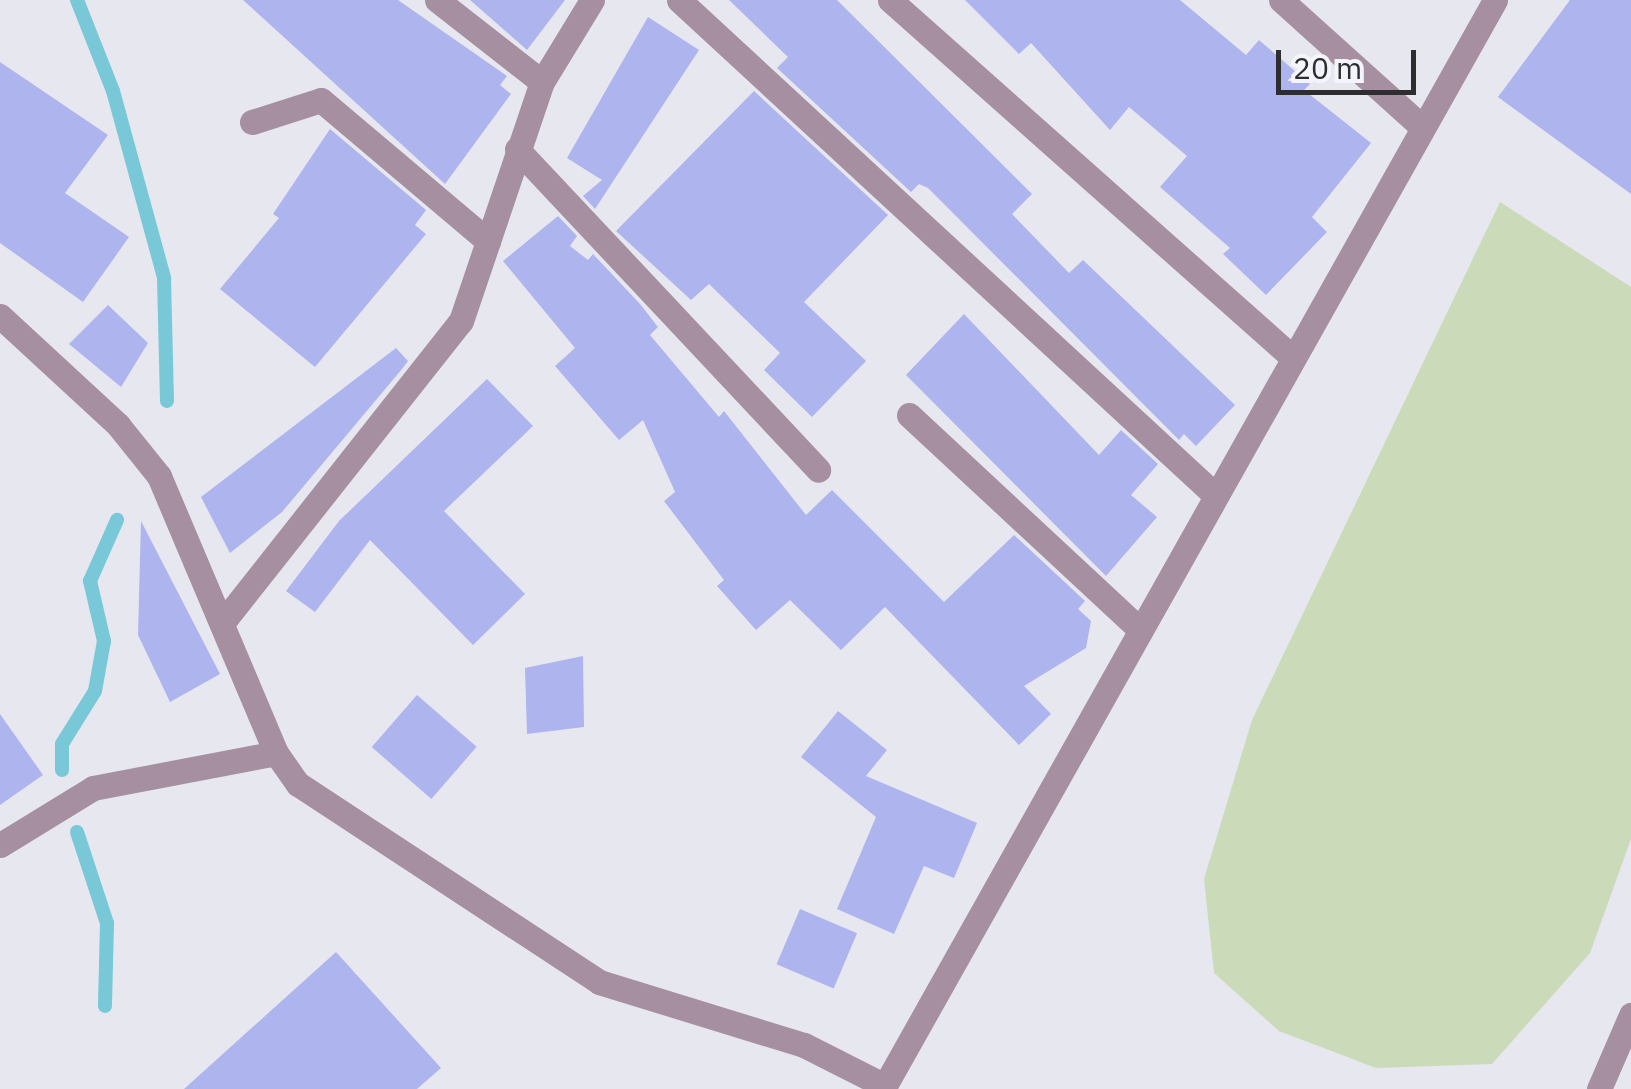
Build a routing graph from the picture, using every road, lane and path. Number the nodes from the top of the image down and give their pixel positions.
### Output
1 (438, 0) edge
2 (592, 0) edge
3 (679, 0) edge
4 (890, 0) edge
5 (1281, 0) edge
6 (1495, 0) edge
7 (542, 82) junction
8 (252, 122) dead end
9 (1422, 127) junction
10 (516, 149) junction
11 (488, 240) junction
12 (0, 316) edge
13 (1292, 357) junction
14 (909, 414) dead end
15 (818, 470) dead end
16 (1215, 495) junction
17 (222, 622) junction
18 (1140, 630) junction
19 (276, 753) junction
20 (0, 845) edge
21 (1631, 1015) edge
22 (883, 1087) edge
23 (1600, 1089) edge

1 - 7 street
2 - 7 street
3 - 16 street
4 - 13 street
5 - 9 street
6 - 9 street
7 - 10 street
8 - 11 street
9 - 13 street
10 - 11 street
10 - 15 street
11 - 17 street
12 - 17 street
13 - 16 street
14 - 18 street
16 - 18 street
17 - 19 street
18 - 22 street
19 - 20 street
19 - 22 street
21 - 23 street

